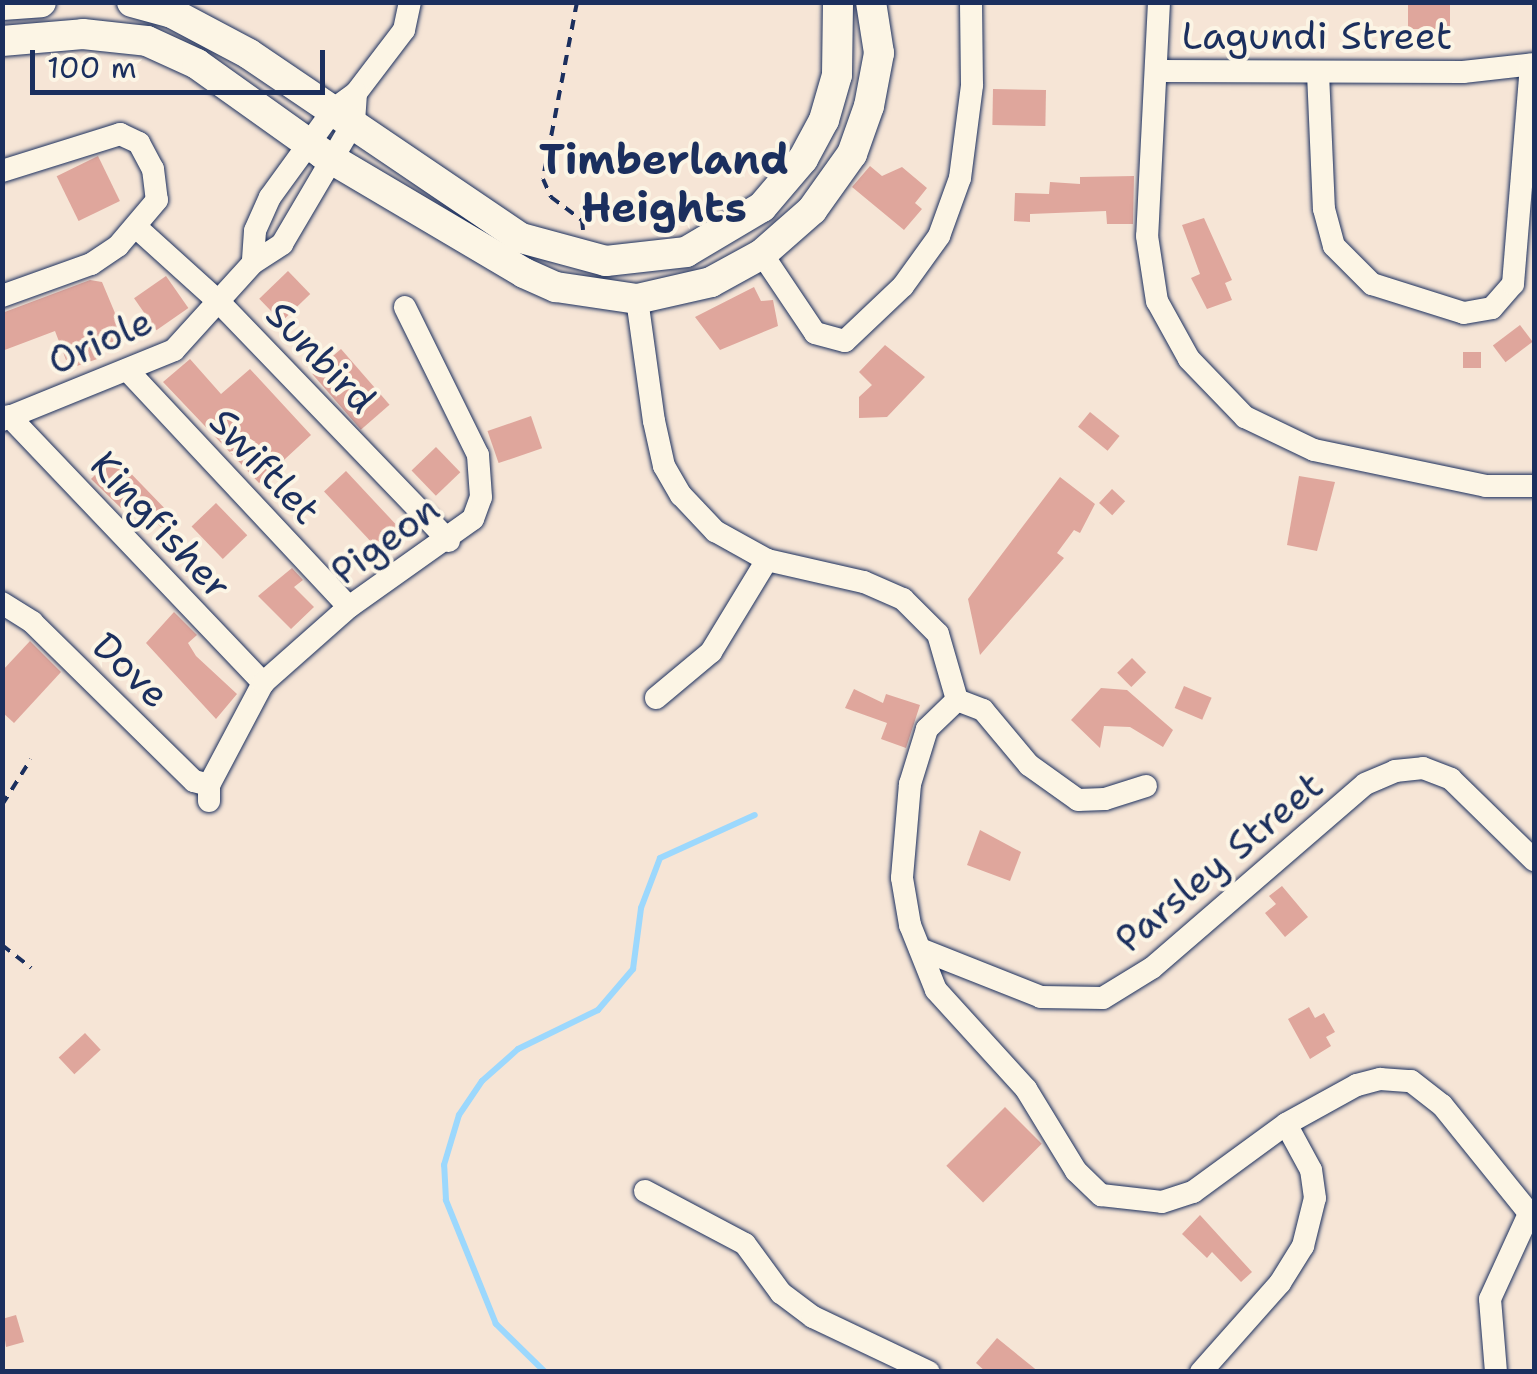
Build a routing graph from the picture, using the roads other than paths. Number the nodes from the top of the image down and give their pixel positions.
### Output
1 (41, 2) edge
2 (132, 2) edge
3 (410, 2) edge
4 (838, 2) edge
5 (871, 2) edge
6 (971, 2) edge
7 (1159, 2) edge
8 (2, 5) edge
9 (2, 41) edge
10 (1533, 64) edge
11 (1158, 71) junction
12 (1318, 73) junction
13 (348, 108) junction
14 (320, 150) junction
15 (2, 171) edge
16 (136, 227) junction
17 (762, 254) junction
18 (252, 263) junction
19 (2, 296) edge
20 (637, 299) junction
21 (218, 301) junction
22 (405, 307) dead end
23 (130, 372) junction
24 (6, 418) edge
25 (1534, 486) edge
26 (450, 541) junction
27 (767, 560) junction
28 (2, 603) edge
29 (349, 607) junction
30 (262, 683) junction
31 (656, 698) dead end
32 (956, 700) junction
33 (1146, 786) dead end
34 (209, 793) joint
35 (1534, 860) edge
36 (920, 950) junction
37 (1286, 1124) junction
38 (645, 1191) dead end
39 (1532, 1216) edge
40 (929, 1372) edge
41 (1201, 1372) edge
42 (1496, 1372) edge

1 - 8 street
2 - 13 street
3 - 13 street
4 - 13 street
5 - 17 street
6 - 17 street
7 - 11 street
9 - 14 street
10 - 12 street, Lagundi Street
10 - 12 street
11 - 12 street, Lagundi Street
11 - 25 street
13 - 14 street
14 - 18 street, Oriole
14 - 18 street
14 - 20 street
15 - 16 street
16 - 19 street
16 - 21 street, Sunbird
17 - 20 street
18 - 21 street, Oriole
20 - 27 street
21 - 23 street, Oriole
21 - 26 street, Sunbird
22 - 26 street, Pigeon
23 - 24 street, Oriole
23 - 29 street, Swiftlet
24 - 30 street, Kingfisher
26 - 29 street, Pigeon
27 - 31 street
27 - 32 street
28 - 34 street, Dove
29 - 30 street, Pigeon
30 - 34 street, Pigeon
32 - 33 street
32 - 36 street
35 - 36 street, Parsley Street
36 - 37 street
37 - 39 street
37 - 41 street
38 - 40 street
39 - 42 street

